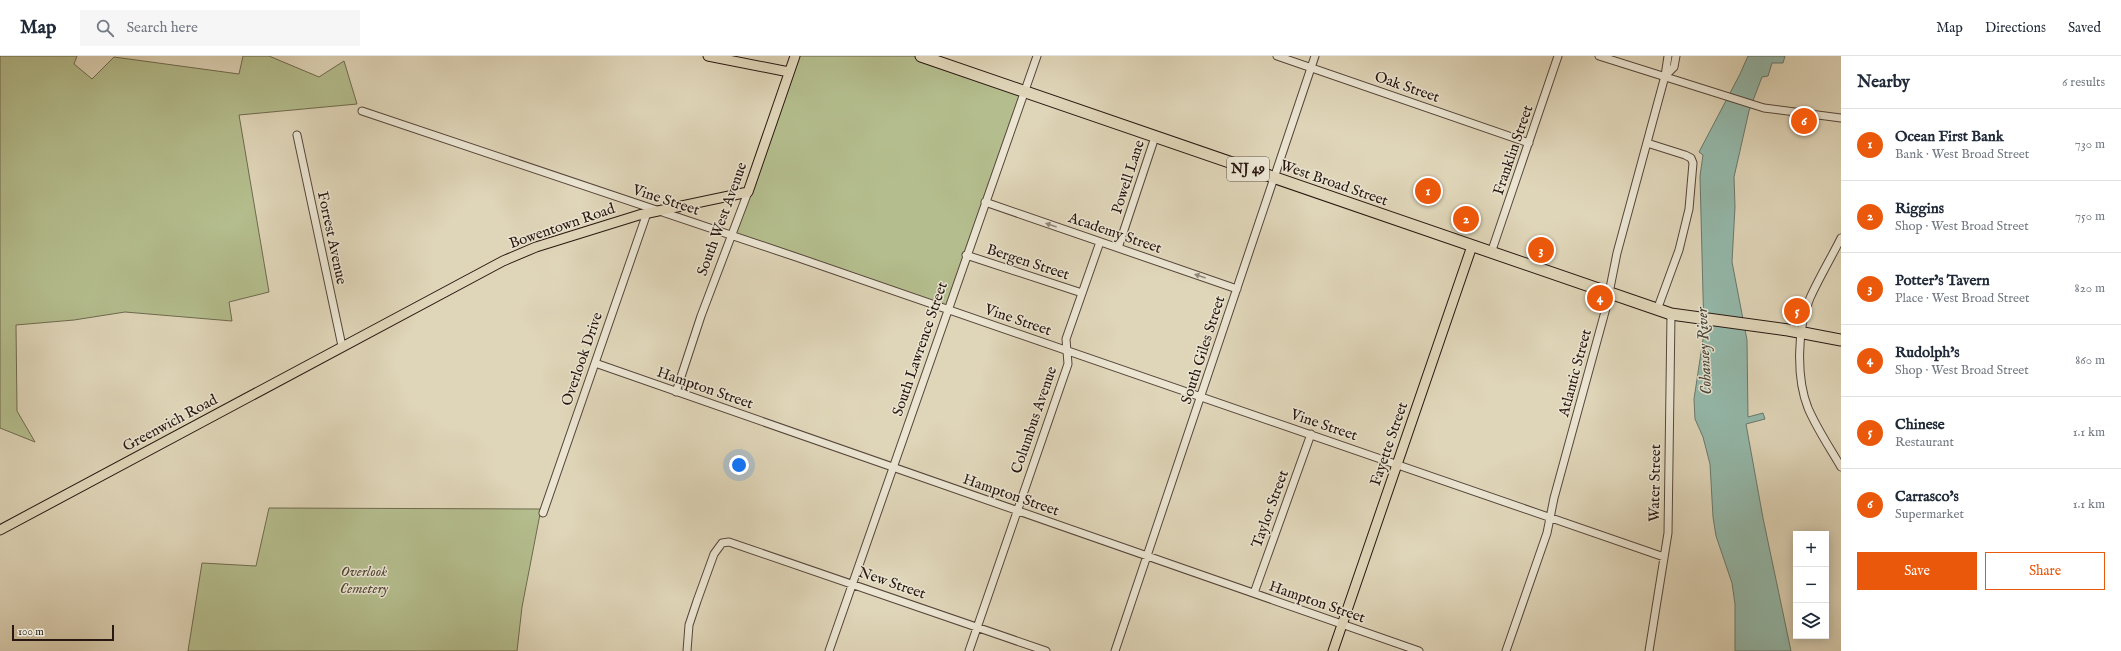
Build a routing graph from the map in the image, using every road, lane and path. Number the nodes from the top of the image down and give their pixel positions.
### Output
1 (708, 56) edge
2 (795, 56) edge
3 (921, 56) edge
4 (1037, 56) edge
5 (1276, 56) edge
6 (1315, 56) edge
7 (1558, 56) edge
8 (1599, 56) edge
9 (1668, 56) edge
10 (1676, 56) edge
11 (1311, 68) junction
12 (789, 72) junction
13 (1665, 76) junction
14 (1024, 91) junction
15 (362, 111) dead end
16 (1841, 118) edge
17 (297, 135) dead end
18 (1155, 137) junction
19 (1529, 143) junction
20 (1647, 143) junction
21 (1274, 178) junction
22 (748, 192) junction
23 (985, 202) junction
24 (658, 211) junction
25 (646, 213) junction
26 (732, 235) junction
27 (1841, 238) edge
28 (1100, 242) junction
29 (1472, 246) junction
30 (1118, 248) junction
31 (1491, 253) junction
32 (966, 255) junction
33 (1237, 289) junction
34 (1082, 293) junction
35 (1609, 293) junction
36 (947, 310) junction
37 (1657, 310) junction
38 (1670, 314) junction
39 (1801, 333) junction
40 (353, 340) joint
41 (1841, 340) edge
42 (342, 346) junction
43 (1066, 350) junction
44 (595, 363) junction
45 (676, 392) junction
46 (1201, 397) junction
47 (1311, 434) junction
48 (1396, 465) junction
49 (1841, 467) edge
50 (893, 468) junction
51 (1016, 510) junction
52 (543, 513) dead end
53 (1550, 519) junction
54 (0, 530) edge
55 (1148, 557) junction
56 (1664, 557) junction
57 (852, 583) junction
58 (1254, 593) junction
59 (1342, 624) junction
60 (977, 627) junction
61 (687, 651) edge
62 (829, 651) edge
63 (969, 651) edge
64 (1046, 651) edge
65 (1115, 651) edge
66 (1332, 651) edge
67 (1419, 651) edge
68 (1506, 651) edge
69 (1649, 651) edge

1 - 12 main road
2 - 12 main road, South West Avenue
3 - 14 highway, West Broad Street / NJ 49
4 - 14 street, South Lawrence Street
5 - 11 street, Oak Street
6 - 11 street, South Giles Street
7 - 19 street, Franklin Street
8 - 13 street
9 - 13 street
10 - 13 street
11 - 19 street, Oak Street
11 - 21 street, South Giles Street
12 - 22 main road, South West Avenue
13 - 16 street
13 - 20 street, Atlantic Street
14 - 18 highway, West Broad Street / NJ 49
14 - 23 street, South Lawrence Street
15 - 24 street, Vine Street
17 - 42 street, Forrest Avenue
18 - 21 highway, West Broad Street / NJ 49
18 - 30 street, Powell Lane
19 - 31 street, Franklin Street
20 - 35 street, Atlantic Street
20 - 37 street
21 - 29 highway, West Broad Street / NJ 49
21 - 33 street, South Giles Street
22 - 24 main road, Bowentown Road
22 - 26 street, South West Avenue
28 -> 23 street, Academy Street
23 - 32 street, South Lawrence Street
24 - 25 main road, Bowentown Road
24 - 26 street, Vine Street
25 - 40 main road, Bowentown Road
25 - 44 street, Overlook Drive
26 - 36 street, Vine Street
26 - 45 street, South West Avenue
27 - 39 street
28 - 30 street, Academy Street
28 - 34 street, Columbus Avenue
29 - 31 highway, West Broad Street / NJ 49
29 - 48 main road, Fayette Street
33 -> 30 street, Academy Street
31 - 35 highway, West Broad Street / NJ 49
32 - 34 street, Bergen Street
32 - 36 street, South Lawrence Street
33 - 46 street, South Giles Street
34 - 43 street, Columbus Avenue
35 - 37 highway, West Broad Street / NJ 49
35 - 53 street, Atlantic Street
36 - 43 street, Vine Street
36 - 50 street, South Lawrence Street
37 - 38 highway, West Broad Street / NJ 49
38 - 39 highway, West Broad Street / NJ 49
38 - 56 street, Water Street
39 - 41 highway, NJ 49
39 - 49 street
40 - 42 main road, Greenwich Road
42 - 54 main road, Greenwich Road
43 - 46 street, Vine Street
43 - 51 street, Columbus Avenue
44 - 45 street, Hampton Street
44 - 52 street, Overlook Drive
45 - 50 street, Hampton Street
46 - 47 street, Vine Street
46 - 55 street, South Giles Street
47 - 48 street, Vine Street
47 - 58 street, Taylor Street
48 - 53 street, Vine Street
48 - 59 main road, Fayette Street
50 - 51 street, Hampton Street
50 - 57 street, South Lawrence Street
51 - 55 street, Hampton Street
51 - 60 street, Columbus Avenue
53 - 56 street, Vine Street
53 - 68 street, Atlantic Street
55 - 58 street, Hampton Street
55 - 65 street, South Giles Street
56 - 69 street, Water Street
57 - 60 street, New Street
57 - 61 street, New Street
57 - 62 street, South Lawrence Street
58 - 59 street, Hampton Street
59 - 66 main road, Fayette Street
59 - 67 street, Hampton Street
60 - 63 street, Columbus Avenue
60 - 64 street, New Street

